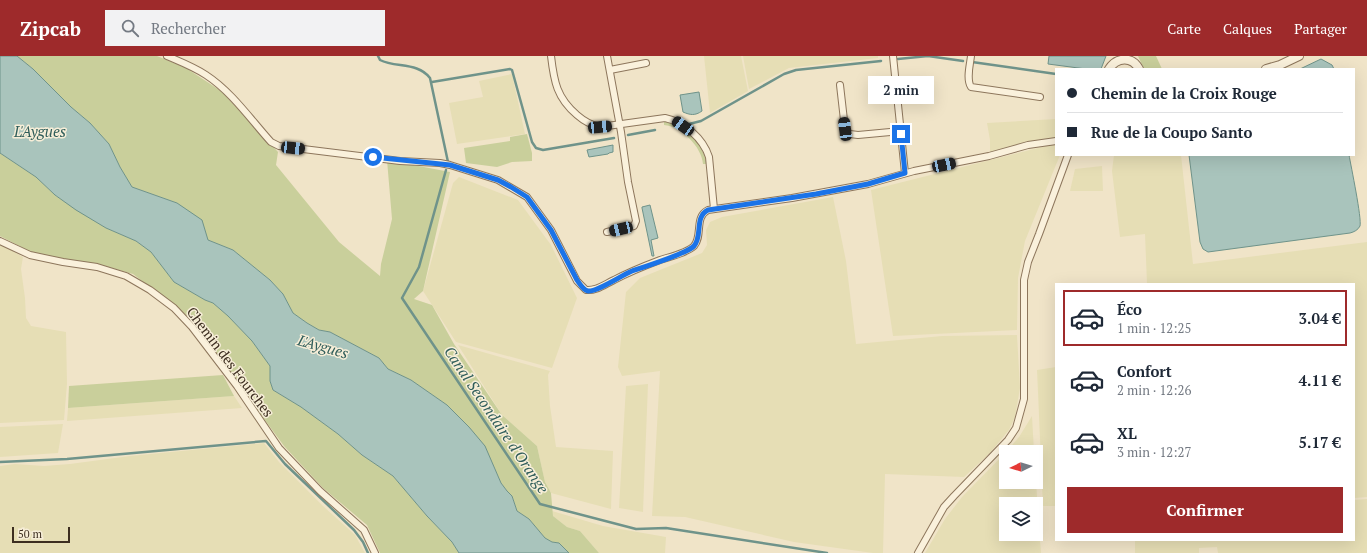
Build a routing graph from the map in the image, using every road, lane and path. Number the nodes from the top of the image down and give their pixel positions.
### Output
1 (167, 56) edge
2 (551, 56) edge
3 (607, 56) edge
4 (893, 56) edge
5 (971, 56) edge
6 (1298, 56) edge
7 (1122, 58) edge
8 (1133, 59) edge
9 (646, 63) dead end
10 (1110, 68) edge
11 (1138, 68) edge
12 (1271, 68) edge
13 (610, 70) junction
14 (840, 85) dead end
15 (1040, 97) dead end
16 (620, 125) junction
17 (901, 131) junction
18 (1055, 141) edge
19 (1068, 156) edge
20 (905, 173) junction
21 (714, 209) junction
22 (607, 232) dead end
23 (0, 241) edge
24 (375, 553) edge
25 (918, 553) edge

1 - 21 street
2 - 16 street
3 - 13 street
4 - 17 street
5 - 15 street
6 - 12 street
7 - 8 street
7 - 10 street
8 - 11 street
9 - 13 street
13 - 16 street
14 - 17 street
16 - 21 street
16 - 22 street
17 - 20 street
18 - 20 street
19 - 25 street
20 - 21 street
23 - 24 street, Chemin des Fourches

